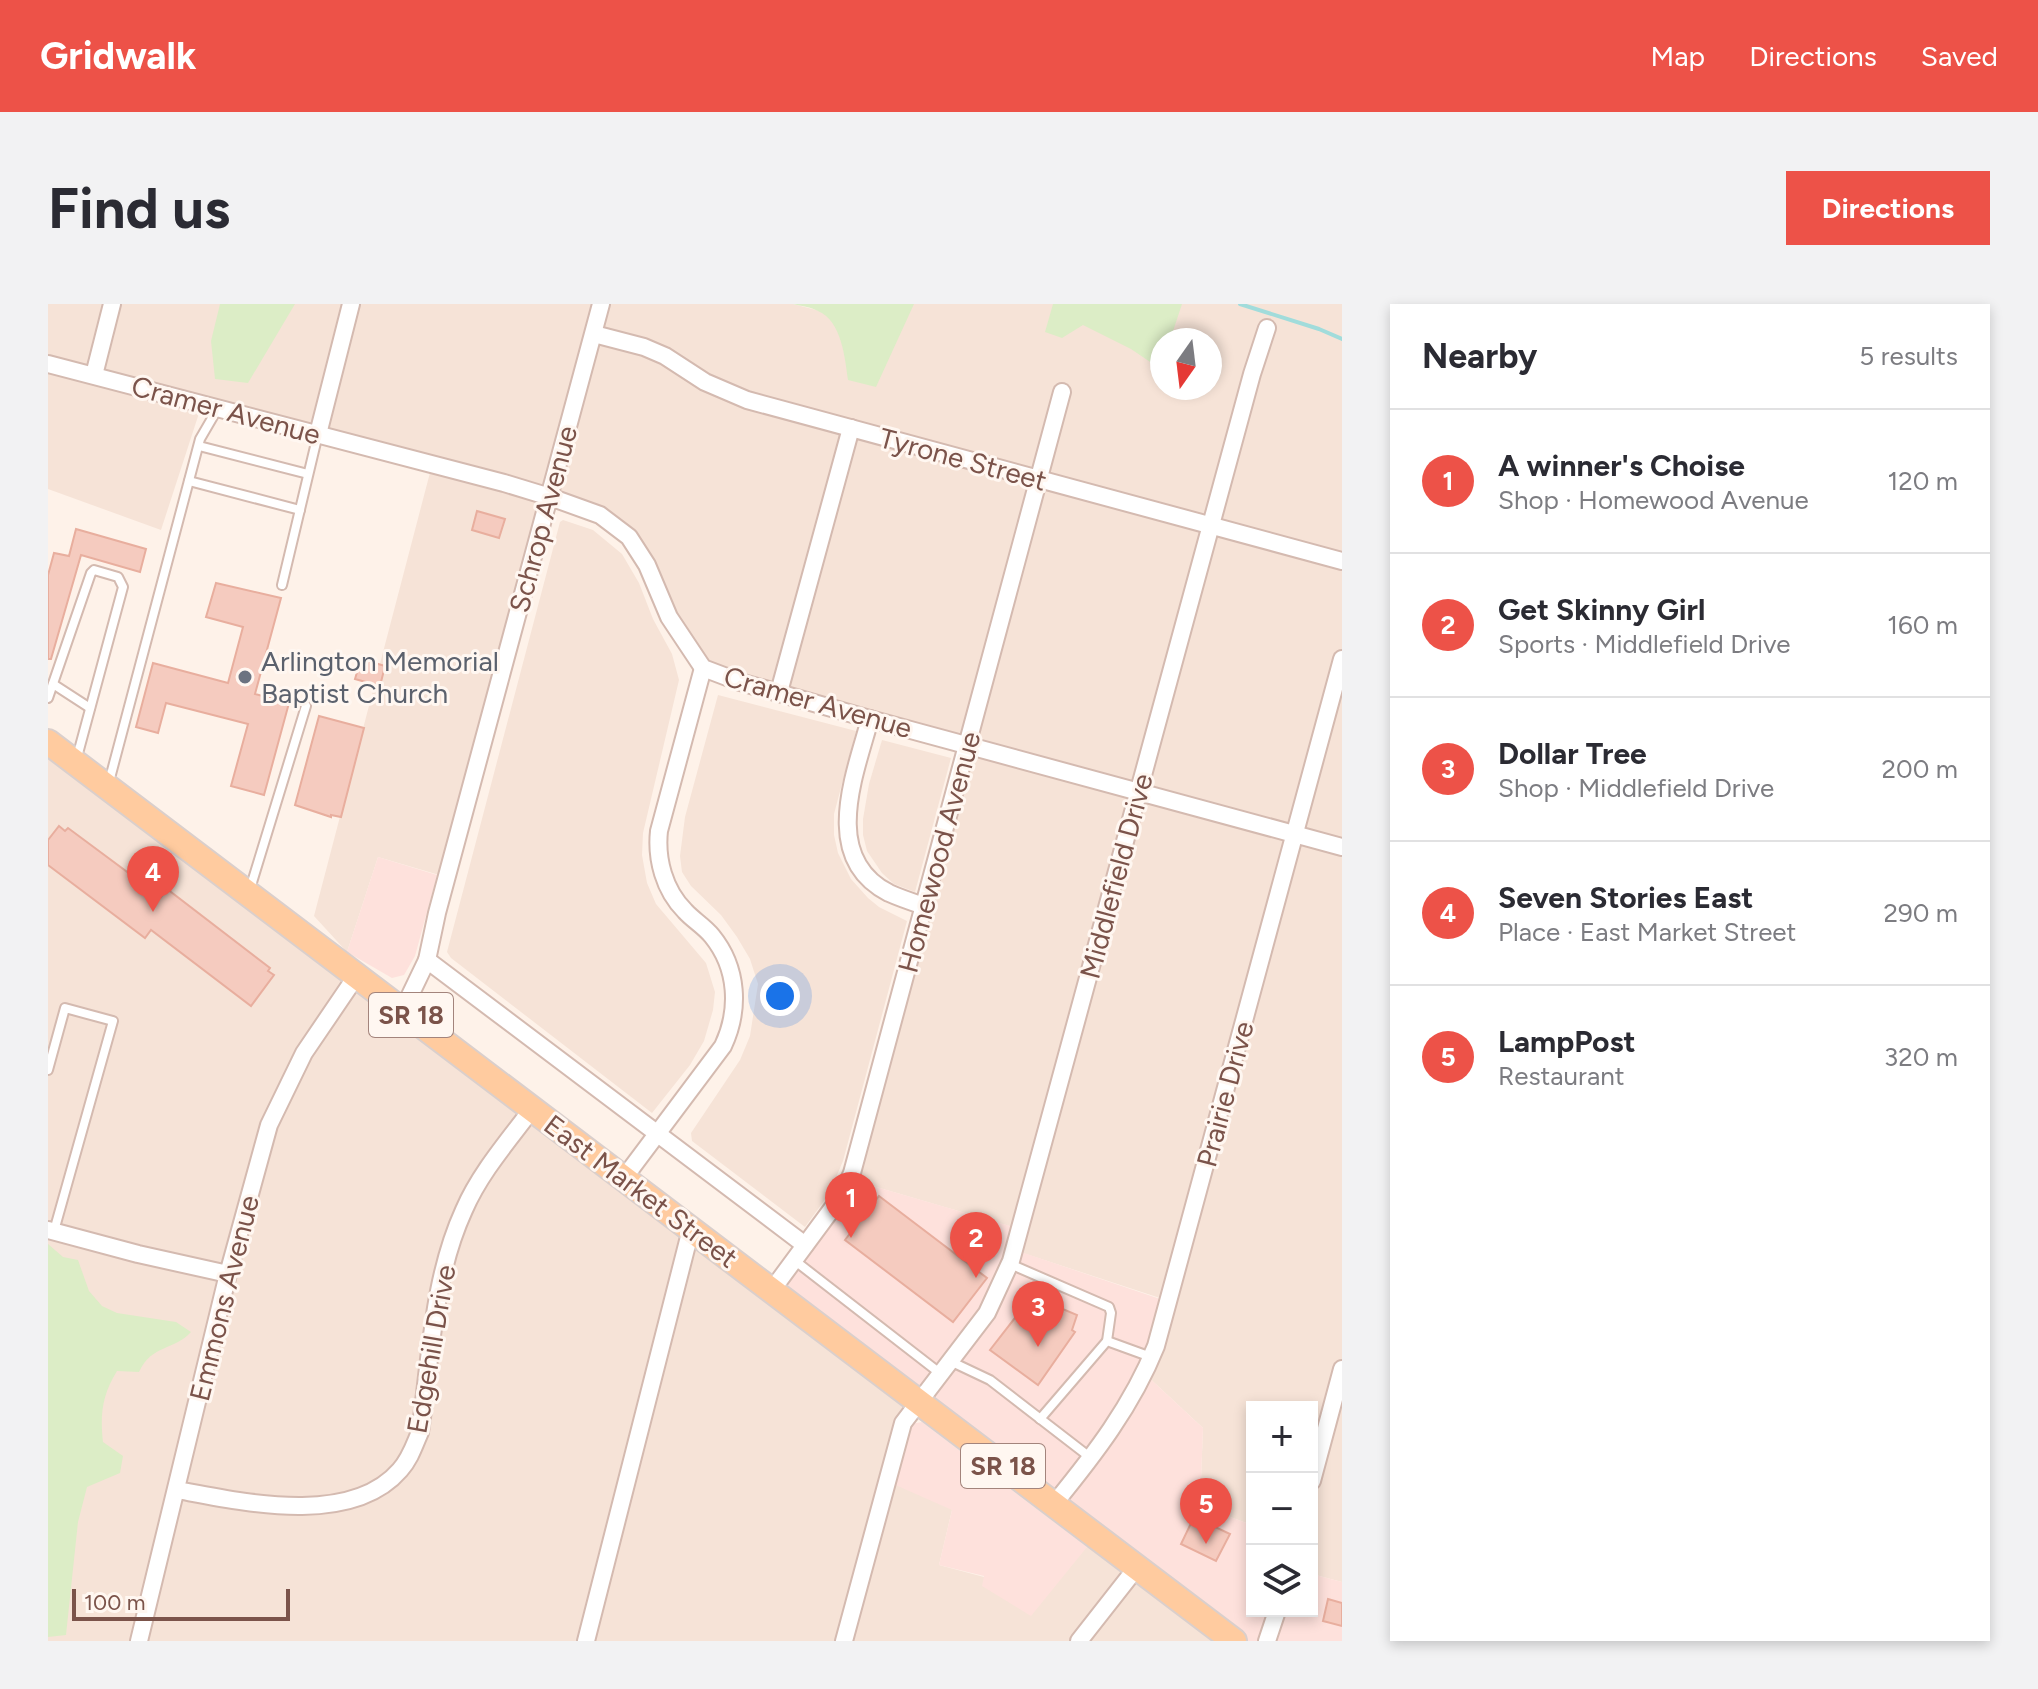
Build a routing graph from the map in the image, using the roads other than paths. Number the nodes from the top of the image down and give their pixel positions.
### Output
1 (112, 304) edge
2 (351, 304) edge
3 (601, 304) edge
4 (1267, 328) dead end
5 (594, 334) junction
6 (48, 364) edge
7 (94, 375) junction
8 (1062, 392) dead end
9 (218, 408) junction
10 (851, 428) junction
11 (318, 434) junction
12 (199, 446) junction
13 (308, 474) junction
14 (1039, 479) junction
15 (189, 481) junction
16 (550, 497) junction
17 (300, 510) junction
18 (1210, 525) junction
19 (1342, 561) edge
20 (282, 585) dead end
21 (1342, 659) edge
22 (703, 668) junction
23 (53, 684) junction
24 (779, 692) junction
25 (48, 698) edge
26 (306, 706) dead end
27 (90, 708) junction
28 (870, 719) junction
29 (48, 742) edge
30 (968, 744) junction
31 (75, 762) junction
32 (108, 786) junction
33 (1139, 791) junction
34 (1295, 833) junction
35 (1342, 847) edge
36 (249, 893) junction
37 (924, 906) junction
38 (427, 960) junction
39 (357, 975) junction
40 (403, 1010) junction
41 (48, 1070) edge
42 (532, 1109) junction
43 (658, 1134) junction
44 (624, 1178) junction
45 (691, 1229) junction
46 (51, 1231) edge
47 (805, 1245) junction
48 (794, 1260) junction
49 (1010, 1264) junction
50 (228, 1274) junction
51 (772, 1290) junction
52 (1107, 1341) junction
53 (1151, 1357) junction
54 (946, 1368) junction
55 (1342, 1369) edge
56 (917, 1402) junction
57 (1040, 1419) junction
58 (1091, 1458) junction
59 (1314, 1473) edge
60 (177, 1490) junction
61 (1054, 1504) junction
62 (1137, 1567) junction
63 (1275, 1617) edge
64 (139, 1641) edge
65 (586, 1641) edge
66 (844, 1641) edge
67 (1079, 1641) edge
68 (1234, 1641) edge
69 (1267, 1641) edge

1 - 7 street
2 - 11 street
3 - 5 street, Schrop Avenue
4 - 18 street, Middlefield Drive
5 - 10 street, Tyrone Street
5 - 16 street, Schrop Avenue
6 - 7 street, Cramer Avenue
7 - 9 street, Cramer Avenue
8 - 14 street, Homewood Avenue
9 - 11 street, Cramer Avenue
9 - 12 lane
10 - 14 street, Tyrone Street
10 - 24 street
11 - 13 lane
11 - 16 street, Cramer Avenue
12 - 13 lane
12 - 15 lane
13 - 17 lane
14 - 18 street, Tyrone Street
14 - 30 street, Homewood Avenue
15 - 17 lane
15 - 32 lane
16 - 22 street, Cramer Avenue
16 - 38 street, Schrop Avenue
17 - 20 lane
18 - 19 street, Tyrone Street
18 - 33 street, Middlefield Drive
21 - 34 street, Prairie Drive
22 - 24 street, Cramer Avenue
22 - 43 street
23 - 25 lane
23 - 27 lane
23 - 27 lane
24 - 28 street, Cramer Avenue
26 - 36 lane
27 - 31 lane
28 - 30 street, Cramer Avenue
28 - 37 street
29 - 31 main road, East Market Street / SR 18
30 - 33 street, Cramer Avenue
30 - 37 street, Homewood Avenue
31 - 32 main road, East Market Street / SR 18
32 - 36 main road, East Market Street / SR 18
33 - 34 street, Cramer Avenue
33 - 49 street, Middlefield Drive
34 - 35 street, Cramer Avenue
34 - 53 street, Prairie Drive
36 - 39 main road, East Market Street / SR 18
37 - 47 street, Homewood Avenue
38 - 40 street, Schrop Avenue
38 - 43 street
39 - 40 main road, East Market Street / SR 18
39 - 50 street, Emmons Avenue
40 - 42 main road, East Market Street / SR 18
41 - 46 lane
42 - 44 main road, East Market Street / SR 18
42 - 60 street, Edgehill Drive
43 - 44 street
43 - 47 street
44 - 45 main road, East Market Street / SR 18
45 - 51 main road, East Market Street / SR 18
45 - 65 street
46 - 50 street
47 - 48 street, Homewood Avenue
48 - 51 street, Homewood Avenue
48 - 54 lane
49 - 52 lane
49 - 54 street, Middlefield Drive
50 - 60 street, Emmons Avenue
51 - 56 main road, East Market Street / SR 18
52 - 53 lane
52 - 57 lane
53 - 58 street, Prairie Drive
54 - 56 street, Middlefield Drive
54 - 57 lane
55 - 59 street
56 - 61 main road, East Market Street / SR 18
56 - 66 street, Middlefield Drive
57 - 58 lane
58 - 61 street, Prairie Drive
60 - 64 street, Emmons Avenue
61 - 62 main road, East Market Street / SR 18
62 - 67 street
62 - 68 main road, East Market Street / SR 18
63 - 69 street

